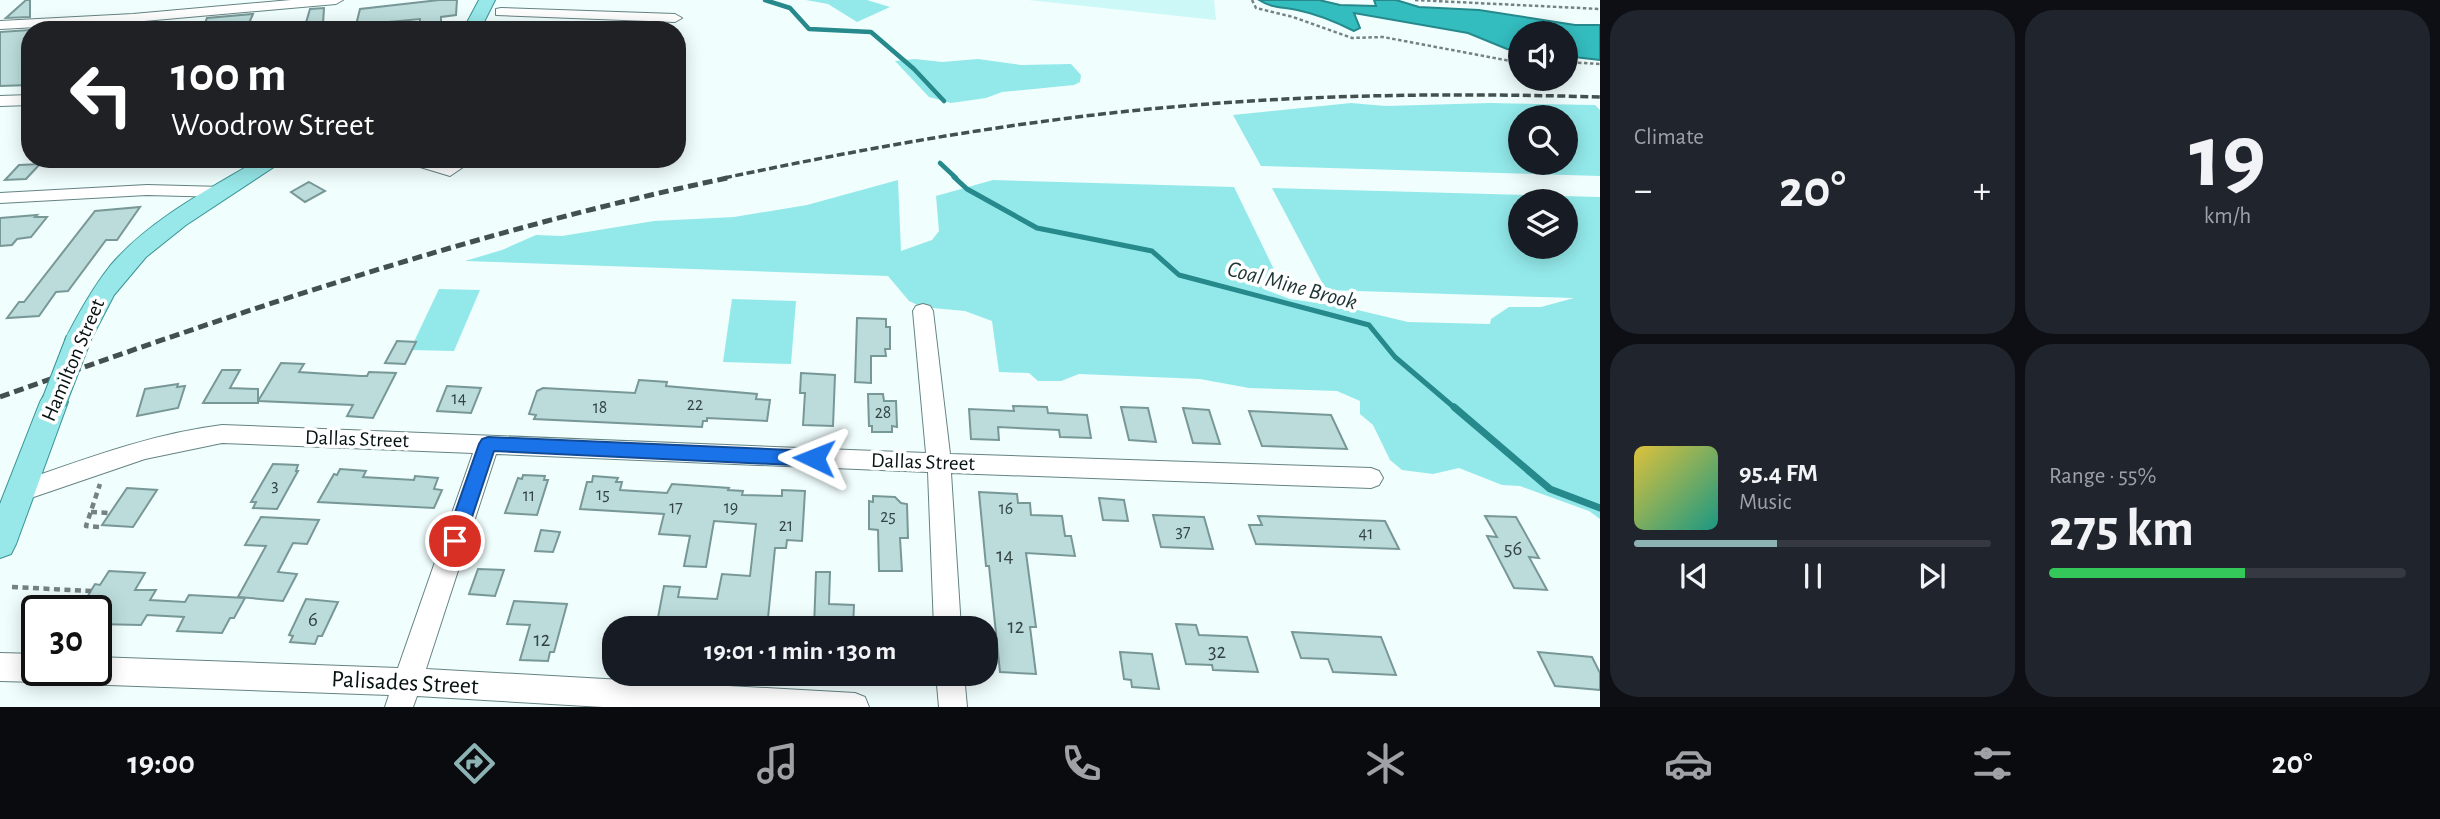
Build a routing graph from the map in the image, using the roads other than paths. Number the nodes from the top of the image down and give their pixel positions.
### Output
1 (336, 0) edge
2 (487, 0) edge
3 (504, 6) edge
4 (676, 18) dead end
5 (68, 21) edge
6 (477, 21) edge
7 (21, 24) edge
8 (0, 25) edge
9 (21, 101) edge
10 (0, 102) edge
11 (261, 168) edge
12 (274, 168) edge
13 (226, 190) junction
14 (0, 198) edge
15 (923, 312) dead end
16 (54, 402) joint
17 (488, 444) junction
18 (939, 463) junction
19 (1371, 478) dead end
20 (22, 491) junction
21 (0, 544) edge
22 (946, 616) edge
23 (0, 667) edge
24 (21, 668) edge
25 (112, 672) edge
26 (951, 686) edge
27 (404, 694) edge
28 (855, 707) edge
29 (953, 707) edge

1 - 5 street
2 - 6 main road
3 - 4 street
7 - 8 street
9 - 10 street
11 - 13 main road, Hamilton Street
12 - 13 main road, Hamilton Street
13 - 14 street
13 - 16 main road, Hamilton Street, bridge
15 - 18 street
16 - 20 main road, Hamilton Street
17 - 18 street, Dallas Street
17 - 20 street, Dallas Street
17 - 27 street
18 - 19 street, Dallas Street
18 - 22 street
20 - 21 main road, Hamilton Street
23 - 24 street
25 - 27 street, Palisades Street
26 - 29 street
27 - 28 street, Palisades Street

